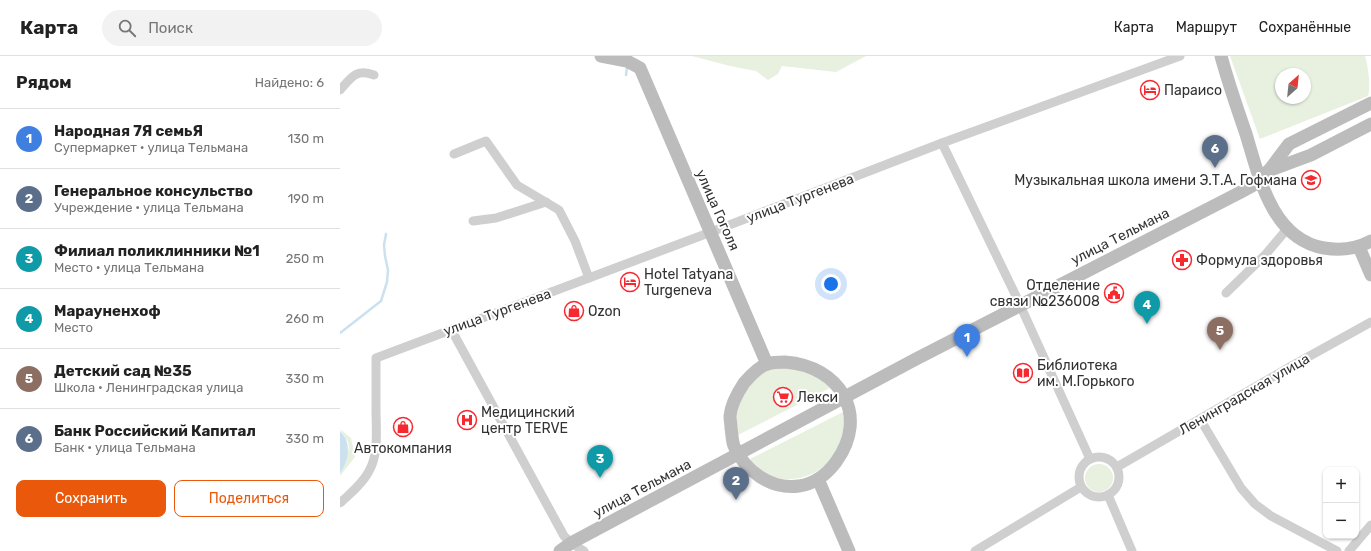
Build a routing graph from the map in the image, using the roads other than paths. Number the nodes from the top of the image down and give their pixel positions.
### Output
1 (601, 56) edge
2 (1180, 56) edge
3 (1221, 56) edge
4 (374, 75) dead end
5 (340, 90) edge
6 (1371, 103) edge
7 (1371, 124) edge
8 (942, 142) junction
9 (454, 154) dead end
10 (1265, 176) junction
11 (546, 202) junction
12 (473, 221) dead end
13 (1287, 229) junction
14 (711, 232) junction
15 (1371, 241) edge
16 (1359, 247) junction
17 (1371, 275) edge
18 (589, 278) junction
19 (1226, 293) dead end
20 (1020, 306) junction
21 (1371, 322) edge
22 (451, 329) junction
23 (767, 364) junction
24 (845, 397) junction
25 (1200, 419) junction
26 (739, 454) junction
27 (1090, 459) junction
28 (1117, 468) junction
29 (818, 479) junction
30 (1081, 487) junction
31 (1108, 495) junction
32 (340, 503) edge
33 (1371, 526) edge
34 (571, 543) junction
35 (560, 551) edge
36 (584, 551) edge
37 (849, 551) edge
38 (975, 551) edge
39 (1132, 551) edge
40 (1337, 551) edge
41 (1350, 551) edge

1 - 14 street, улица Гоголя
2 - 8 street, улица Тургенева
3 - 10 street
4 - 5 street
6 - 10 street, улица Тельмана
7 - 10 street, улица Тельмана
8 - 14 street, улица Тургенева
8 - 20 street
9 - 11 street
10 - 13 street
10 - 20 street, улица Тельмана
11 - 12 street
11 - 18 street
13 - 16 street
13 - 19 street
14 - 18 street, улица Тургенева
14 - 23 street, улица Гоголя
15 - 16 street
16 - 17 street
18 - 22 street, улица Тургенева
20 - 24 street, улица Тельмана
20 - 27 street
21 - 25 street, Ленинградская улица
22 - 32 street, улица Тургенева
22 - 34 street
23 - 24 street
23 - 26 street
24 - 26 street, улица Тельмана
24 - 29 street
25 - 28 street, Ленинградская улица
25 - 40 street
26 - 29 street
26 - 34 street, улица Тельмана
27 - 28 street
27 - 30 street
28 - 31 street
29 - 37 street
30 - 31 street
30 - 38 street
31 - 39 street
33 - 41 street
34 - 35 street, улица Тельмана
34 - 36 street

